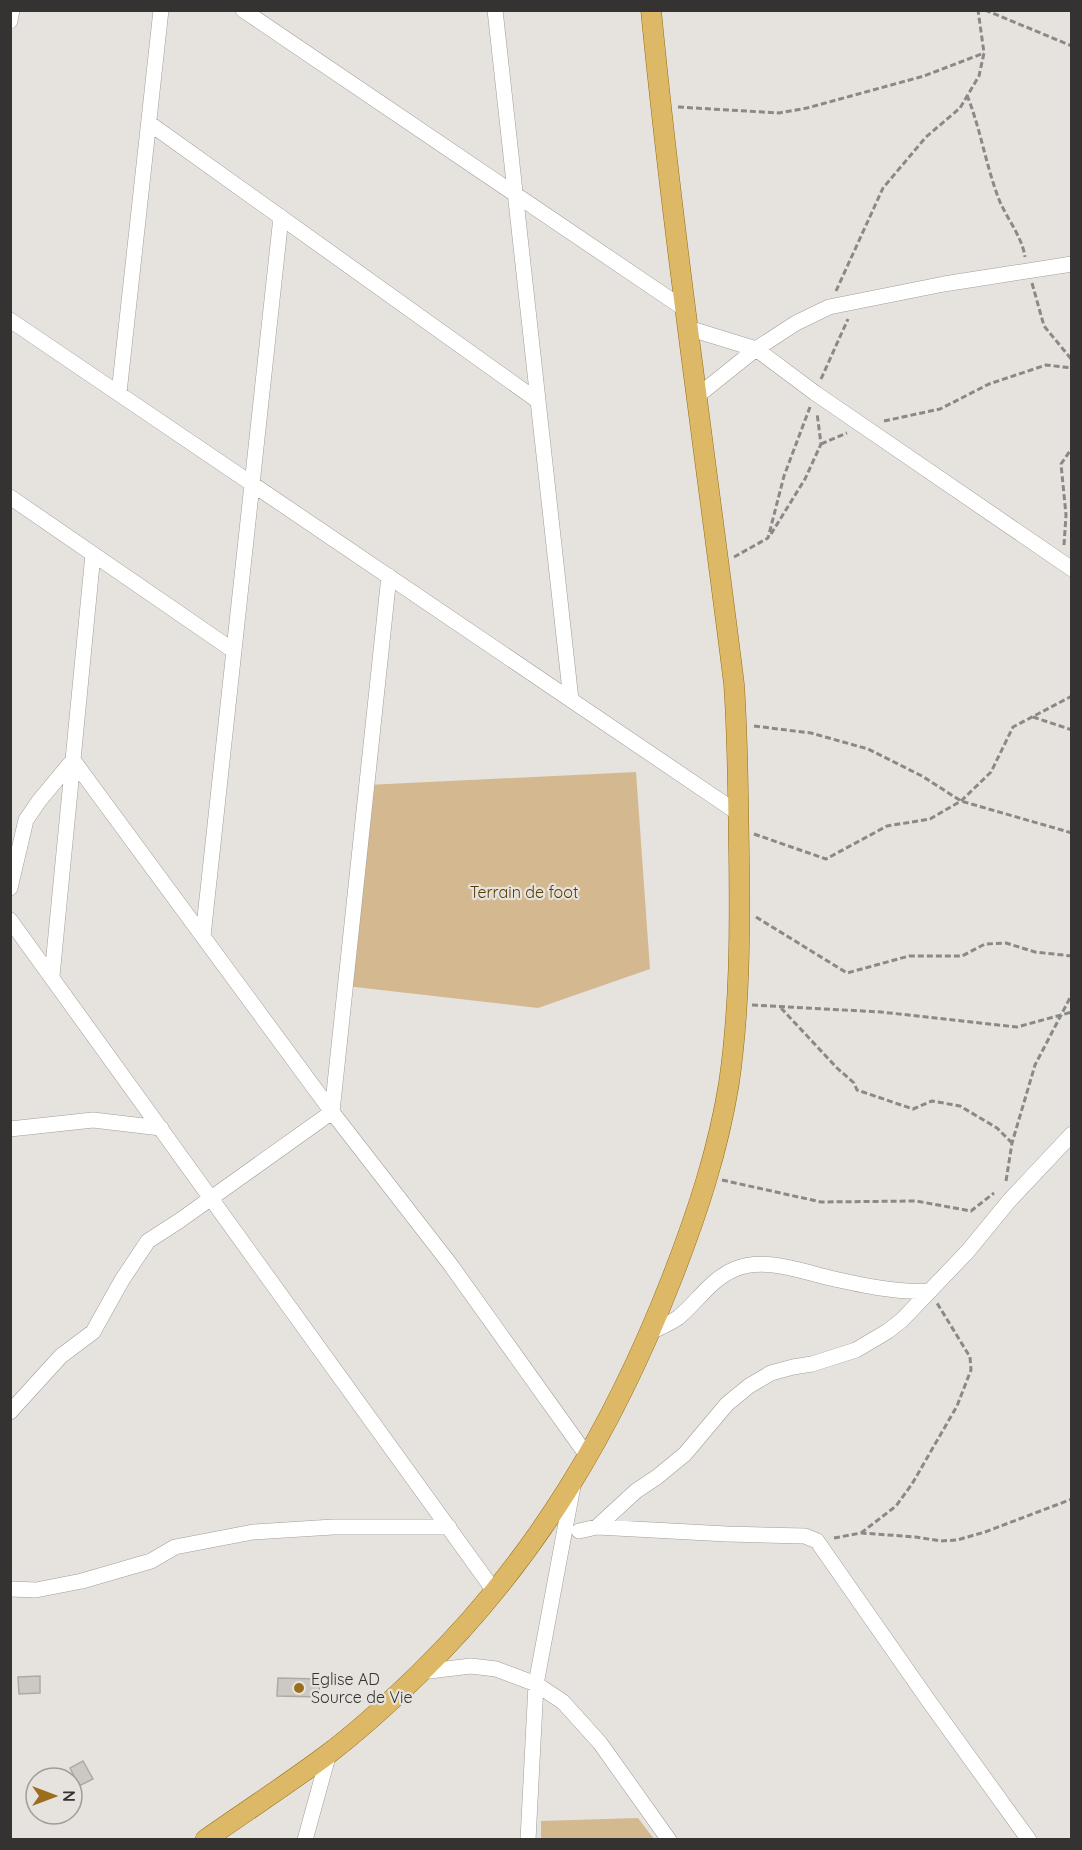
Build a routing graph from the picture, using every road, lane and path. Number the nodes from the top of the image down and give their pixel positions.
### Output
1 (12, 10) edge
2 (161, 10) edge
3 (243, 10) edge
4 (495, 10) edge
5 (651, 10) edge
6 (978, 10) edge
7 (986, 10) edge
8 (10, 21) edge
9 (1071, 45) edge
10 (984, 53) junction
11 (967, 96) junction
12 (661, 106) junction
13 (149, 123) junction
14 (514, 195) junction
15 (281, 217) junction
16 (1071, 264) edge
17 (1028, 270) junction
18 (862, 300) junction
19 (829, 307) junction
20 (687, 319) junction
21 (10, 320) edge
22 (756, 349) junction
23 (1071, 360) edge
24 (1071, 368) edge
25 (119, 393) junction
26 (815, 393) junction
27 (696, 397) junction
28 (538, 401) junction
29 (862, 426) junction
30 (821, 444) junction
31 (1071, 448) edge
32 (252, 483) junction
33 (10, 497) edge
34 (768, 538) junction
35 (93, 554) junction
36 (719, 565) junction
37 (1067, 566) edge
38 (389, 576) junction
39 (234, 651) junction
40 (1071, 696) edge
41 (571, 700) junction
42 (1032, 716) junction
43 (737, 724) junction
44 (1071, 730) edge
45 (73, 760) junction
46 (961, 801) junction
47 (738, 821) junction
48 (1071, 833) edge
49 (10, 888) edge
50 (739, 907) junction
51 (10, 920) edge
52 (203, 936) junction
53 (1071, 956) edge
54 (52, 976) junction
55 (1071, 994) edge
56 (738, 1005) junction
57 (779, 1006) junction
58 (1071, 1012) edge
59 (1060, 1017) junction
60 (332, 1112) junction
61 (161, 1128) junction
62 (10, 1129) edge
63 (1071, 1134) edge
64 (1012, 1143) junction
65 (709, 1176) junction
66 (1007, 1193) junction
67 (212, 1198) junction
68 (930, 1291) junction
69 (651, 1332) junction
70 (17, 1396) edge
71 (10, 1412) edge
72 (588, 1457) junction
73 (574, 1480) junction
74 (1071, 1499) edge
75 (449, 1527) junction
76 (597, 1527) junction
77 (579, 1531) dead end
78 (861, 1533) junction
79 (817, 1541) junction
80 (10, 1589) edge
81 (495, 1592) junction
82 (421, 1672) junction
83 (536, 1684) junction
84 (329, 1753) junction
85 (206, 1839) edge
86 (305, 1839) edge
87 (528, 1839) edge
88 (669, 1839) edge
89 (1029, 1839) edge

1 - 8 street
2 - 13 street
3 - 14 street
4 - 14 street
5 - 12 main road
6 - 10 path
7 - 9 path
10 - 11 path
10 - 12 path
11 - 17 path
11 - 19 path
12 - 20 main road
13 - 15 street
13 - 25 street
14 - 20 street
14 - 28 street
15 - 28 street
15 - 32 street
16 - 17 street
17 - 18 street
17 - 23 path
18 - 19 street
18 - 26 path
19 - 22 street
20 - 22 street
20 - 27 main road
21 - 25 street
22 - 26 street
22 - 27 street
24 - 29 path
25 - 32 street
26 - 29 street
26 - 30 path
26 - 34 path
27 - 36 main road
28 - 41 street
29 - 30 path
29 - 37 street
30 - 34 path
31 - 37 path
32 - 38 street
32 - 39 street
33 - 35 street
34 - 36 path
35 - 39 street
35 - 45 street
36 - 43 main road
38 - 41 street
38 - 60 street
39 - 52 street
40 - 42 path
41 - 47 street
42 - 44 path
42 - 46 path
43 - 46 path
43 - 47 main road
45 - 49 street
45 - 52 street
45 - 54 street
46 - 47 path
46 - 48 path
47 - 50 main road
50 - 53 path
50 - 56 main road
51 - 54 street
52 - 60 street
54 - 61 street
55 - 59 path
56 - 57 path
56 - 65 main road
57 - 59 path
57 - 64 path
58 - 59 path
59 - 64 path
60 - 67 street
60 - 72 street
61 - 62 street
61 - 67 street
63 - 66 street
64 - 66 path
65 - 66 path
65 - 69 main road
66 - 68 street
67 - 70 street
67 - 75 street
68 - 69 street
68 - 76 street
68 - 78 path
69 - 72 main road
70 - 71 street
72 - 73 main road
73 - 81 main road
73 - 83 street
74 - 78 path
75 - 80 street
75 - 81 street
76 - 77 street
76 - 79 street
78 - 79 path
79 - 89 street
81 - 82 main road
82 - 83 street
82 - 84 main road
83 - 87 street
83 - 88 street
84 - 85 main road
84 - 86 street

